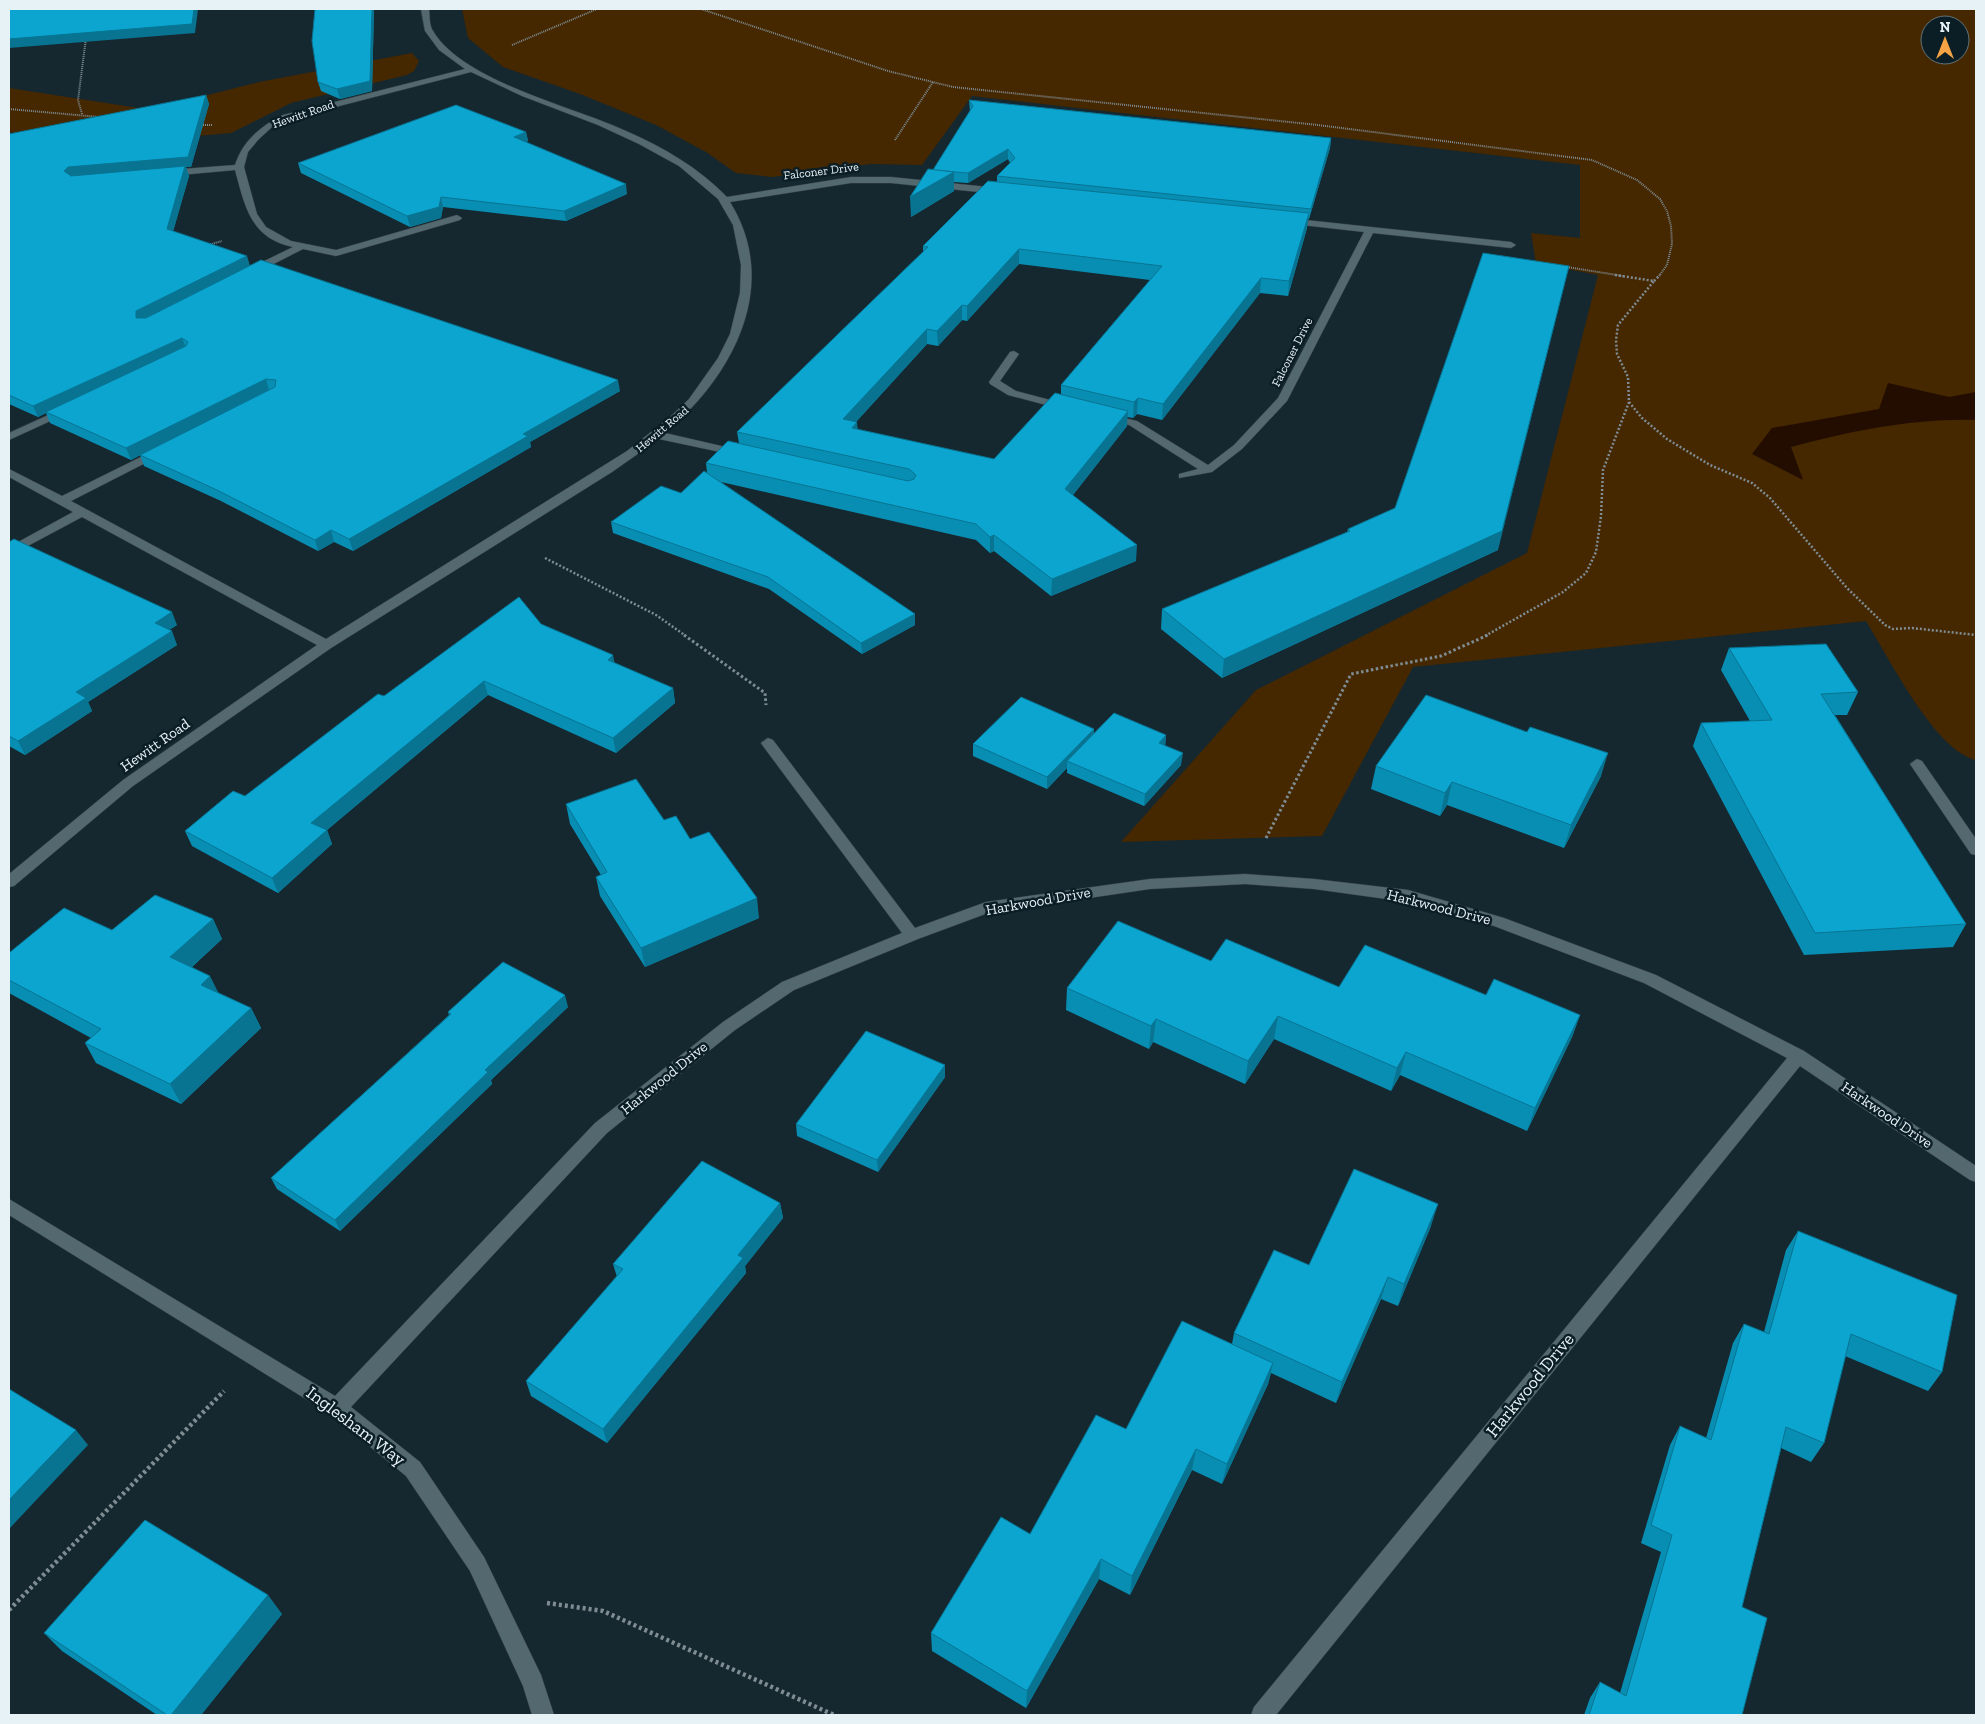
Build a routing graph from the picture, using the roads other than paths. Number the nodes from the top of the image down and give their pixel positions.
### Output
1 (425, 9) edge
2 (468, 68) junction
3 (240, 167) junction
4 (162, 174) edge
5 (1008, 192) edge
6 (725, 200) junction
7 (457, 218) dead end
8 (1272, 220) edge
9 (1370, 230) junction
10 (1511, 245) road end
11 (302, 246) junction
12 (241, 277) edge
13 (1014, 354) dead end
14 (79, 403) edge
15 (1078, 410) edge
16 (1096, 414) edge
17 (658, 435) junction
18 (9, 437) edge
19 (168, 448) edge
20 (755, 456) edge
21 (1208, 470) junction
22 (9, 472) edge
23 (1184, 476) dead end
24 (61, 501) junction
25 (82, 512) junction
26 (9, 552) edge
27 (326, 645) junction
28 (768, 743) road end
29 (1917, 764) dead end
30 (1976, 850) edge
31 (9, 882) edge
32 (912, 935) junction
33 (1798, 1056) junction
34 (1976, 1175) edge
35 (9, 1206) edge
36 (338, 1408) junction
37 (543, 1715) edge
38 (1262, 1715) edge

1 - 2 street, Hewitt Road
2 - 3 street, Hewitt Road
2 - 6 street, Hewitt Road
3 - 4 street
3 - 11 street
5 - 6 street, Falconer Drive
6 - 17 street, Hewitt Road
7 - 11 street
8 - 9 street
9 - 10 street
9 - 21 street, Falconer Drive
11 - 12 street
13 - 15 street
14 - 18 street
16 - 21 street
17 - 20 street
17 - 27 street, Hewitt Road
19 - 24 street
21 - 23 street, Falconer Drive
22 - 24 street
24 - 25 street
25 - 26 street
25 - 27 street
27 - 31 street, Hewitt Road
28 - 32 street
29 - 30 street
32 - 33 street, Harkwood Drive
32 - 36 street, Harkwood Drive
33 - 34 street, Harkwood Drive
33 - 38 street, Harkwood Drive
35 - 36 street, Inglesham Way
36 - 37 street, Inglesham Way

